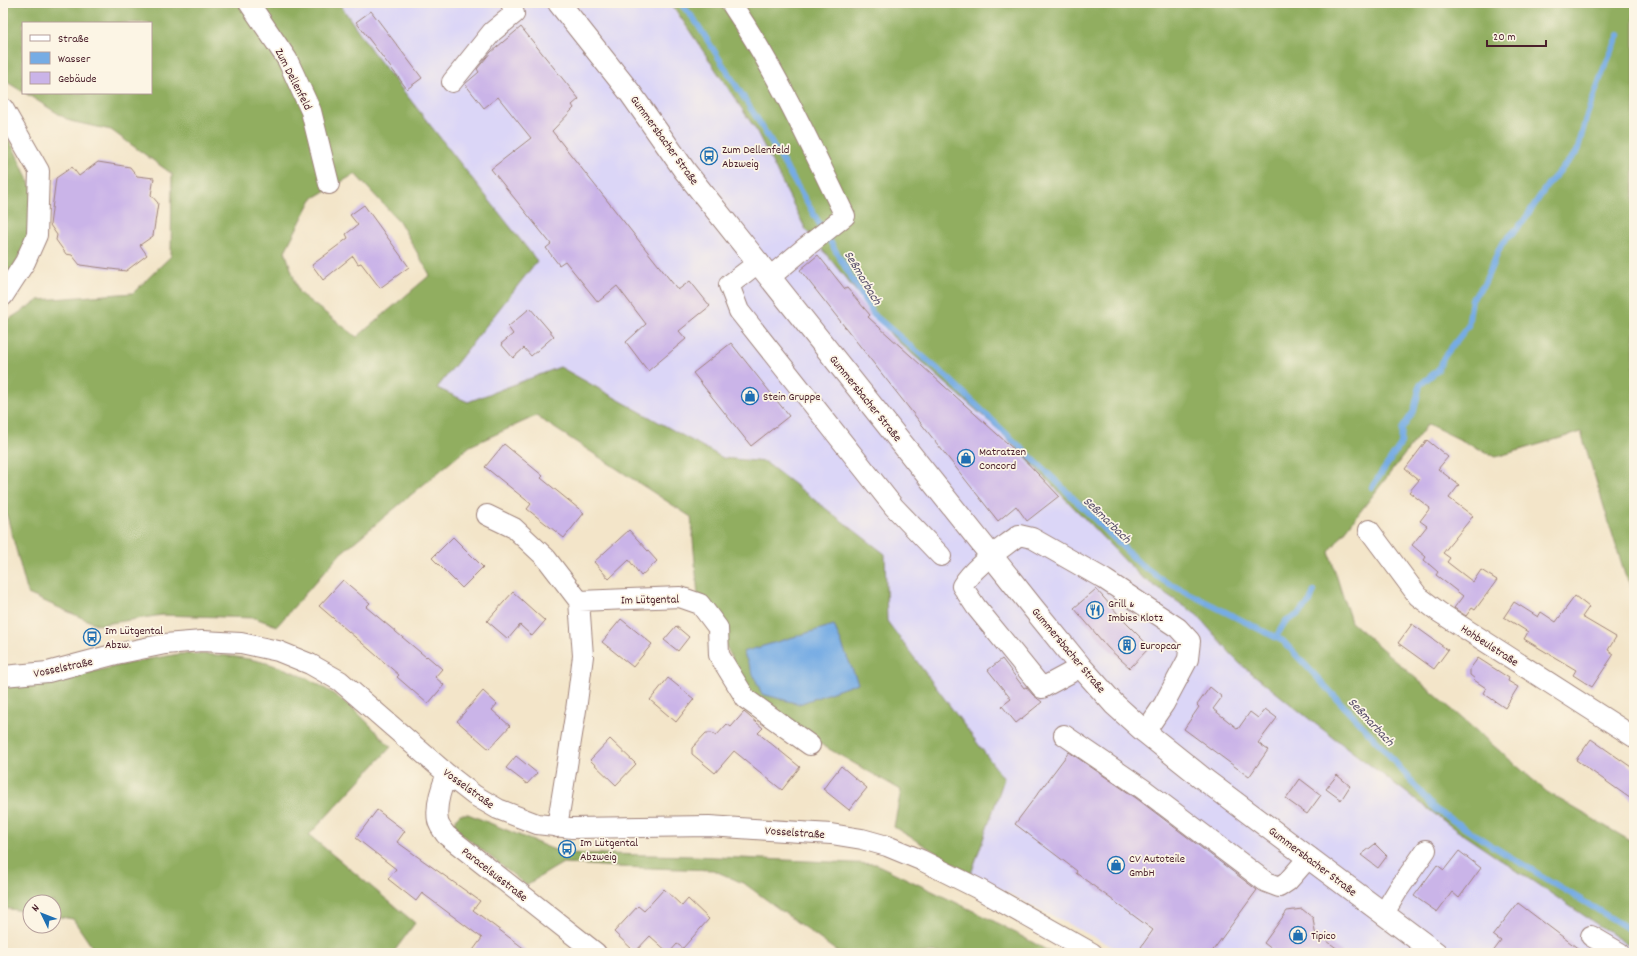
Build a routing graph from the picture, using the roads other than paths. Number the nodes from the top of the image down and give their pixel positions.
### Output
1 (249, 3) edge
2 (511, 3) edge
3 (559, 3) edge
4 (731, 3) edge
5 (452, 82) dead end
6 (3, 108) edge
7 (329, 184) dead end
8 (765, 270) junction
9 (3, 296) edge
10 (487, 515) dead end
11 (1369, 530) dead end
12 (941, 556) dead end
13 (992, 556) junction
14 (579, 601) junction
15 (1081, 666) junction
16 (3, 676) edge
17 (1145, 732) junction
18 (1064, 735) dead end
19 (1634, 737) edge
20 (810, 745) dead end
21 (447, 774) junction
22 (557, 827) junction
23 (1426, 850) dead end
24 (1309, 857) junction
25 (1384, 913) junction
26 (1591, 936) dead end
27 (596, 953) edge
28 (1092, 953) edge
29 (1436, 953) edge
30 (1620, 953) edge

1 - 7 street, Zum Dellenfeld
2 - 5 street
3 - 8 main road, Gummersbacher Straße
4 - 8 street
6 - 9 street
8 - 12 street
8 - 13 main road, Gummersbacher Straße
10 - 14 street
11 - 19 street, Hohbeulstraße
13 - 15 main road, Gummersbacher Straße
13 - 15 street
13 - 17 street
14 - 20 street, Im Lütgental
14 - 22 street
15 - 17 main road, Gummersbacher Straße
16 - 21 street, Vosselstraße
17 - 24 main road, Gummersbacher Straße
18 - 24 street
21 - 22 street, Vosselstraße
21 - 27 street, Paracelsusstraße
22 - 28 street, Vosselstraße
23 - 25 street
24 - 25 main road, Gummersbacher Straße
25 - 29 main road, Gummersbacher Straße
26 - 30 street

